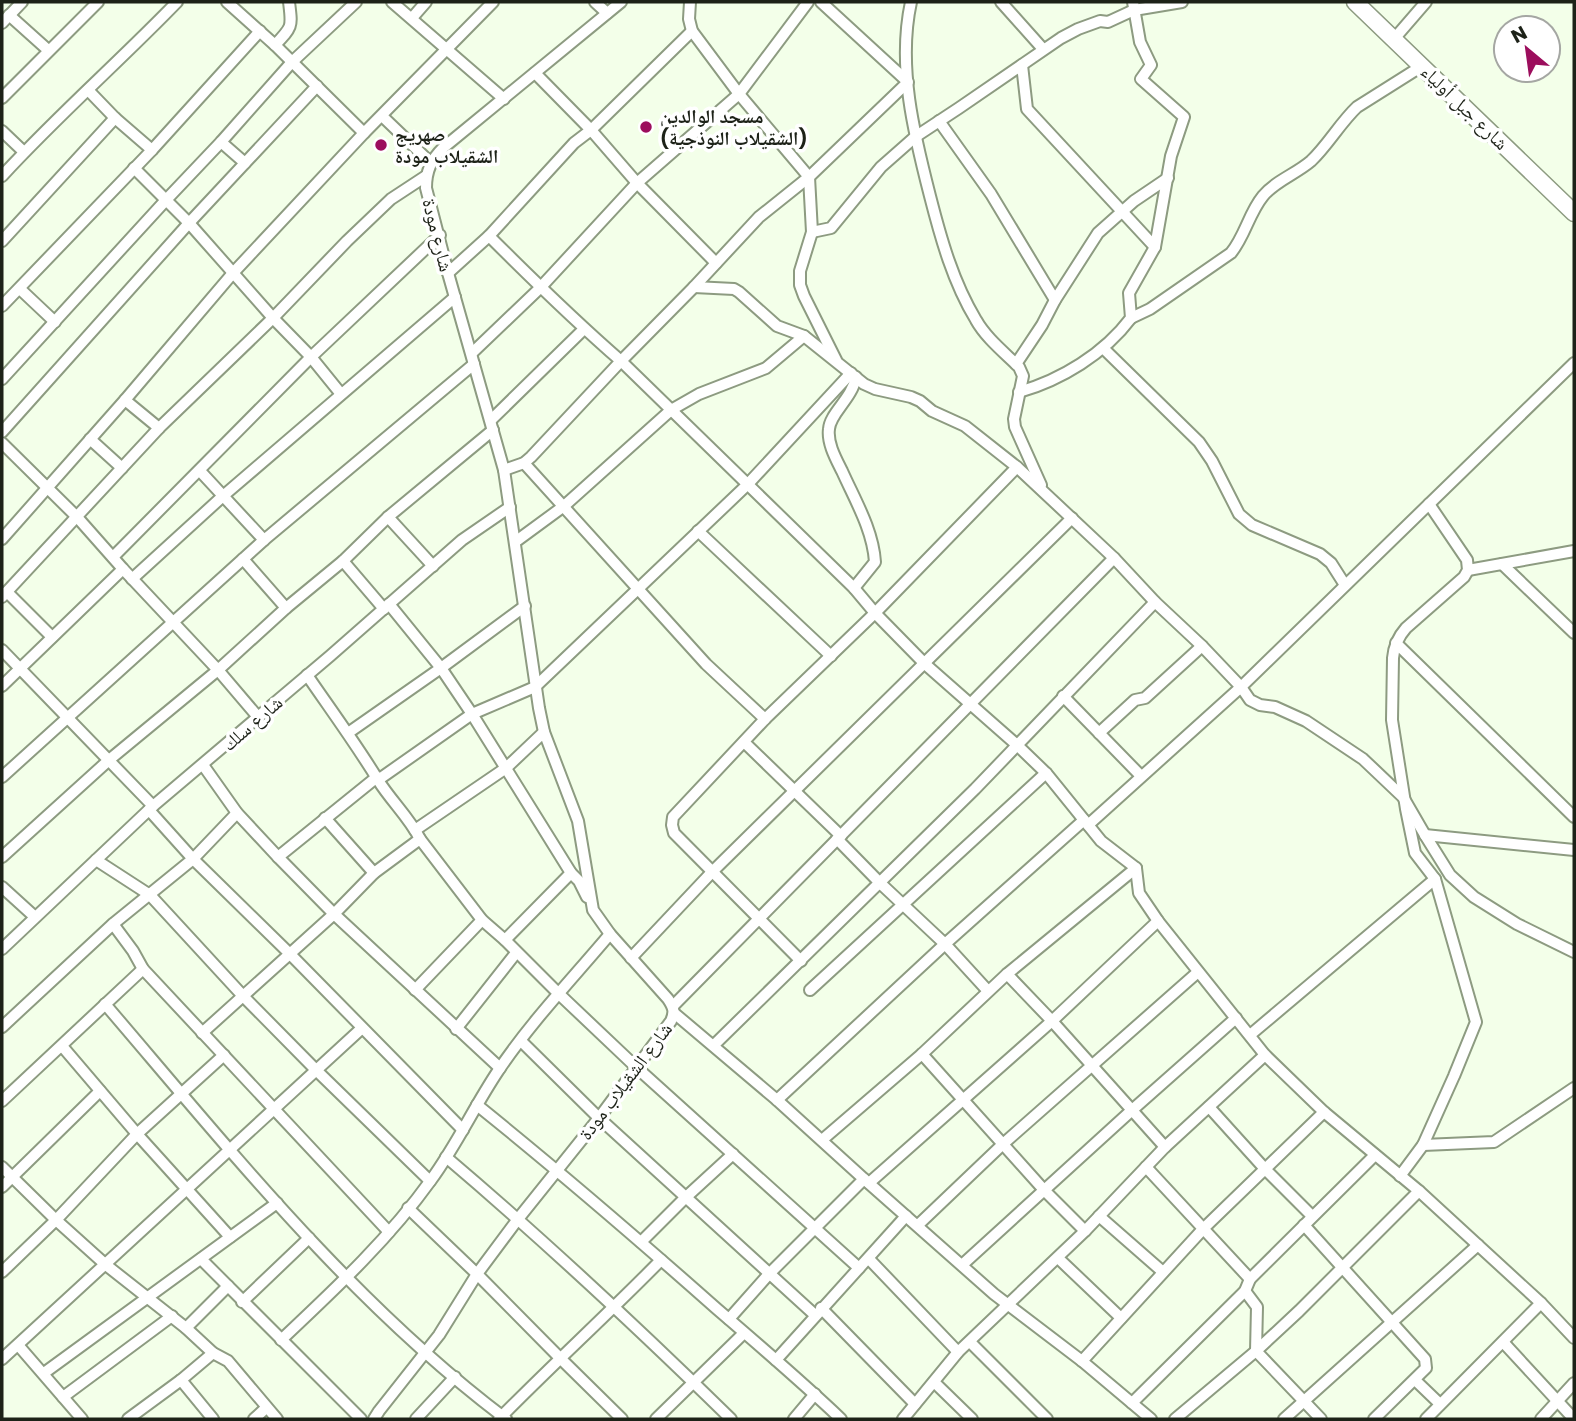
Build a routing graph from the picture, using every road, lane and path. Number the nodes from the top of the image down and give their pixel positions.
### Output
1 (22, 2) edge
2 (98, 2) edge
3 (177, 2) edge
4 (228, 2) edge
5 (289, 2) edge
6 (356, 2) edge
7 (392, 2) edge
8 (426, 2) edge
9 (493, 2) edge
10 (595, 2) edge
11 (621, 2) edge
12 (690, 2) edge
13 (808, 2) edge
14 (821, 2) edge
15 (911, 2) edge
16 (1001, 2) edge
17 (1182, 2) edge
18 (1355, 2) edge
19 (1426, 2) edge
20 (1134, 6) edge
21 (607, 13) junction
22 (412, 18) junction
23 (6, 19) edge
24 (692, 31) junction
25 (260, 32) junction
26 (1394, 39) junction
27 (275, 45) junction
28 (448, 49) junction
29 (1043, 49) junction
30 (48, 50) junction
31 (292, 62) junction
32 (1022, 65) junction
33 (1422, 66) junction
34 (535, 74) junction
35 (908, 82) junction
36 (317, 86) junction
37 (88, 90) junction
38 (738, 94) junction
39 (2, 98) edge
40 (504, 99) junction
41 (382, 116) junction
42 (115, 118) junction
43 (939, 121) junction
44 (591, 130) junction
45 (2, 131) edge
46 (364, 133) junction
47 (915, 137) junction
48 (221, 142) junction
49 (152, 150) junction
50 (24, 152) junction
51 (245, 163) junction
52 (431, 163) junction
53 (134, 168) junction
54 (2, 176) edge
55 (426, 176) junction
56 (809, 177) junction
57 (1168, 178) junction
58 (637, 183) junction
59 (166, 200) junction
60 (1122, 212) junction
61 (1574, 213) edge
62 (189, 223) junction
63 (812, 232) junction
64 (440, 236) junction
65 (489, 236) junction
66 (2, 241) edge
67 (1155, 247) junction
68 (716, 263) junction
69 (233, 272) junction
70 (448, 273) junction
71 (694, 287) junction
72 (540, 288) junction
73 (20, 289) junction
74 (455, 297) junction
75 (1055, 300) junction
76 (3, 302) edge
77 (273, 318) junction
78 (1131, 318) junction
79 (55, 322) junction
80 (584, 330) junction
81 (804, 336) junction
82 (1103, 348) junction
83 (311, 357) junction
84 (473, 358) junction
85 (621, 361) junction
86 (1574, 363) edge
87 (838, 364) junction
88 (1016, 364) junction
89 (853, 375) junction
90 (2, 379) edge
91 (1019, 392) junction
92 (341, 394) junction
93 (125, 400) junction
94 (671, 410) junction
95 (492, 425) junction
96 (159, 428) junction
97 (2, 432) edge
98 (90, 439) junction
99 (2, 443) edge
100 (524, 463) junction
101 (1017, 467) junction
102 (122, 468) junction
103 (504, 470) junction
104 (200, 471) junction
105 (747, 485) junction
106 (47, 488) junction
107 (1043, 491) junction
108 (223, 496) junction
109 (1429, 504) junction
110 (510, 506) junction
111 (564, 506) junction
112 (77, 517) junction
113 (388, 517) junction
114 (1072, 518) junction
115 (698, 531) junction
116 (2, 539) edge
117 (264, 540) junction
118 (515, 542) junction
119 (1574, 551) edge
120 (113, 557) junction
121 (1114, 558) junction
122 (243, 559) junction
123 (343, 561) junction
124 (1503, 564) junction
125 (433, 566) junction
126 (123, 569) junction
127 (1468, 570) junction
128 (132, 579) junction
129 (1345, 585) junction
130 (638, 589) junction
131 (854, 589) junction
132 (4, 595) edge
133 (1155, 602) junction
134 (386, 606) junction
135 (525, 606) junction
136 (286, 608) junction
137 (875, 613) junction
138 (172, 622) junction
139 (1574, 633) edge
140 (52, 637) junction
141 (1396, 643) junction
142 (1202, 646) junction
143 (2, 650) edge
144 (831, 656) junction
145 (925, 664) junction
146 (19, 668) junction
147 (441, 668) junction
148 (218, 670) junction
149 (307, 676) junction
150 (2, 686) edge
151 (535, 687) junction
152 (1241, 687) junction
153 (1063, 696) junction
154 (970, 703) junction
155 (472, 714) junction
156 (258, 717) junction
157 (66, 718) junction
158 (765, 719) junction
159 (544, 732) junction
160 (348, 733) junction
161 (1099, 733) junction
162 (744, 742) junction
163 (1017, 746) junction
164 (109, 760) junction
165 (203, 765) junction
166 (506, 768) junction
167 (1046, 773) junction
168 (1141, 776) junction
169 (2, 777) edge
170 (377, 778) junction
171 (795, 790) junction
172 (1404, 797) junction
173 (151, 808) junction
174 (237, 813) junction
175 (1574, 817) edge
176 (324, 818) junction
177 (1086, 823) junction
178 (417, 834) junction
179 (1424, 835) junction
180 (839, 837) junction
181 (1574, 850) edge
182 (2, 857) edge
183 (278, 857) junction
184 (193, 859) junction
185 (96, 860) junction
186 (1136, 868) junction
187 (713, 872) junction
188 (374, 873) junction
189 (570, 873) junction
190 (1435, 879) junction
191 (880, 883) junction
192 (2, 887) edge
193 (150, 895) junction
194 (591, 903) junction
195 (903, 905) junction
196 (334, 914) junction
197 (35, 918) junction
198 (759, 919) junction
199 (481, 920) junction
200 (1158, 921) junction
201 (113, 924) junction
202 (610, 934) junction
203 (505, 940) junction
204 (945, 944) junction
205 (2, 949) edge
206 (1574, 952) edge
207 (289, 953) junction
208 (516, 953) junction
209 (631, 958) junction
210 (801, 961) junction
211 (144, 970) junction
212 (1198, 972) junction
213 (1007, 974) junction
214 (415, 990) junction
215 (810, 990) dead end
216 (988, 991) junction
217 (559, 994) junction
218 (243, 996) junction
219 (105, 1004) junction
220 (674, 1010) junction
221 (1236, 1018) junction
222 (1052, 1021) junction
223 (2, 1027) edge
224 (362, 1029) junction
225 (456, 1029) junction
226 (202, 1033) junction
227 (1250, 1035) junction
228 (521, 1041) junction
229 (714, 1045) junction
230 (62, 1046) junction
231 (224, 1055) junction
232 (922, 1055) junction
233 (1265, 1055) junction
234 (1091, 1066) junction
235 (500, 1068) junction
236 (636, 1068) junction
237 (316, 1070) junction
238 (1574, 1088) edge
239 (100, 1091) junction
240 (181, 1093) junction
241 (963, 1099) junction
242 (777, 1100) junction
243 (2, 1101) edge
244 (477, 1105) junction
245 (1209, 1107) junction
246 (274, 1110) junction
247 (1131, 1111) junction
248 (1324, 1112) junction
249 (599, 1118) junction
250 (463, 1130) junction
251 (137, 1134) junction
252 (822, 1140) junction
253 (1003, 1144) junction
254 (1423, 1145) junction
255 (1165, 1147) junction
256 (230, 1150) junction
257 (733, 1154) junction
258 (1375, 1155) junction
259 (446, 1157) junction
260 (2, 1167) edge
261 (1146, 1167) junction
262 (1265, 1169) junction
263 (558, 1170) junction
264 (1400, 1176) junction
265 (12, 1177) junction
266 (430, 1181) junction
267 (866, 1181) junction
268 (2, 1187) edge
269 (188, 1188) junction
270 (1044, 1190) junction
271 (1419, 1191) junction
272 (685, 1198) junction
273 (277, 1203) junction
274 (408, 1209) junction
275 (906, 1216) junction
276 (1099, 1216) junction
277 (1312, 1216) junction
278 (518, 1219) junction
279 (56, 1220) junction
280 (918, 1225) junction
281 (1304, 1225) junction
282 (1204, 1228) junction
283 (814, 1229) junction
284 (1085, 1231) junction
285 (390, 1232) junction
286 (229, 1237) junction
287 (309, 1238) junction
288 (641, 1242) junction
289 (1478, 1245) junction
290 (1058, 1258) junction
291 (201, 1259) junction
292 (869, 1259) junction
293 (662, 1260) junction
294 (106, 1265) junction
295 (962, 1265) junction
296 (859, 1268) junction
297 (1343, 1269) junction
298 (2, 1272) edge
299 (1163, 1272) junction
300 (477, 1274) junction
301 (769, 1274) junction
302 (345, 1278) junction
303 (1250, 1279) junction
304 (228, 1286) junction
305 (1245, 1291) junction
306 (147, 1298) junction
307 (242, 1302) junction
308 (1541, 1303) junction
309 (1008, 1304) junction
310 (615, 1307) junction
311 (818, 1312) junction
312 (172, 1317) junction
313 (1121, 1318) junction
314 (729, 1319) junction
315 (1392, 1321) junction
316 (186, 1328) junction
317 (744, 1333) junction
318 (1574, 1338) edge
319 (281, 1340) junction
320 (970, 1342) junction
321 (1503, 1342) junction
322 (18, 1345) junction
323 (1256, 1351) junction
324 (958, 1352) junction
325 (213, 1353) junction
326 (426, 1353) junction
327 (560, 1358) junction
328 (2, 1359) edge
329 (776, 1360) junction
330 (1082, 1361) junction
331 (44, 1373) junction
332 (455, 1377) junction
333 (181, 1380) junction
334 (1415, 1380) junction
335 (694, 1382) junction
336 (934, 1382) junction
337 (1574, 1383) edge
338 (815, 1394) junction
339 (63, 1397) junction
340 (1304, 1400) junction
341 (1558, 1402) junction
342 (1132, 1403) junction
343 (915, 1404) junction
344 (1440, 1404) junction
345 (266, 1408) junction
346 (1144, 1417) edge
347 (502, 1418) edge
348 (82, 1419) edge
349 (128, 1419) edge
350 (213, 1419) edge
351 (254, 1419) edge
352 (277, 1419) edge
353 (361, 1419) edge
354 (374, 1419) edge
355 (416, 1419) edge
356 (622, 1419) edge
357 (656, 1419) edge
358 (732, 1419) edge
359 (794, 1419) edge
360 (841, 1419) edge
361 (903, 1419) edge
362 (972, 1419) edge
363 (1047, 1419) edge
364 (1175, 1419) edge
365 (1284, 1419) edge
366 (1321, 1419) edge
367 (1374, 1419) edge
368 (1426, 1419) edge
369 (1541, 1419) edge
370 (1574, 1419) edge

1 - 23 street
2 - 30 street
3 - 37 street
4 - 25 street
5 - 27 street
6 - 31 street
7 - 22 street
8 - 22 street
9 - 28 street
10 - 21 street
11 - 21 street, شارع مودة
12 - 24 street
13 - 38 street
14 - 35 street
15 - 35 street
16 - 29 street
17 - 20 street
18 - 26 highway, شارع جبل أولياء
19 - 26 street
20 - 29 street
20 - 57 street
21 - 34 street, شارع مودة
22 - 28 street
23 - 30 street
24 - 38 street
24 - 44 street
25 - 27 street
25 - 49 street
26 - 33 highway, شارع جبل أولياء
27 - 31 street
28 - 40 street
28 - 41 street
29 - 32 street
30 - 39 street
31 - 36 street
31 - 48 street
32 - 43 street
32 - 60 street
33 - 61 highway, شارع جبل أولياء
33 - 78 street
34 - 40 street, شارع مودة
34 - 44 street
35 - 47 street
35 - 56 street
36 - 46 street
36 - 51 street
37 - 42 street
37 - 50 street
38 - 56 street
38 - 58 street
40 - 52 street, شارع مودة
41 - 46 street
41 - 52 street
42 - 49 street
42 - 66 street
43 - 47 street
43 - 75 street
44 - 58 street
44 - 65 street
45 - 50 street
46 - 69 street
47 - 63 street
47 - 88 street
48 - 51 street
48 - 59 street
49 - 53 street
50 - 54 street
51 - 62 street
52 - 55 street, شارع مودة
53 - 59 street
53 - 73 street
55 - 64 street, شارع مودة
55 - 77 street
56 - 63 street
56 - 68 street
57 - 60 street
57 - 67 street
58 - 68 street
58 - 72 street
59 - 62 street
59 - 79 street
60 - 67 street
60 - 75 street
62 - 69 street
62 - 97 street
63 - 87 street
64 - 70 street, شارع مودة
64 - 83 street
65 - 70 street
65 - 72 street
67 - 78 street
68 - 71 street
69 - 77 street
69 - 93 street
70 - 74 street, شارع مودة
71 - 81 street
71 - 85 street
72 - 80 street
72 - 84 street
73 - 76 street
73 - 79 street
74 - 84 street, شارع مودة
74 - 92 street
75 - 88 street
77 - 83 street
77 - 96 street
78 - 82 street
79 - 90 street
80 - 85 street
80 - 95 street
81 - 87 street
81 - 94 street
82 - 91 street
82 - 129 street
83 - 92 street
83 - 104 street
84 - 95 street, شارع مودة
84 - 117 street
85 - 94 street
85 - 100 street
86 - 109 street
87 - 89 street
88 - 91 street
89 - 101 street
89 - 105 street
89 - 131 street
91 - 107 street
92 - 108 street
93 - 96 street
93 - 98 street
94 - 105 street
94 - 111 street
95 - 103 street, شارع مودة
95 - 113 street
96 - 102 street
98 - 102 street
98 - 106 street
99 - 106 street
100 - 103 street
100 - 111 street
101 - 107 street
101 - 137 street
102 - 112 street
103 - 110 street, شارع مودة
104 - 108 street
104 - 120 street
105 - 115 street
105 - 131 street
106 - 112 street
106 - 116 street
107 - 114 street
108 - 117 street
108 - 128 street
109 - 127 street
109 - 129 street
110 - 118 street, شارع الشقيلاب مودة
110 - 125 street, شارع سلك
111 - 118 street
111 - 130 street
112 - 120 street
112 - 132 street
113 - 123 street
113 - 125 street
114 - 121 street
114 - 145 street
115 - 130 street
115 - 144 street
117 - 122 street
118 - 135 street, شارع الشقيلاب مودة
119 - 124 street
120 - 126 street
121 - 133 street
121 - 154 street
122 - 136 street
122 - 138 street
123 - 134 street
123 - 136 street
124 - 127 street
124 - 139 street
125 - 134 street, شارع سلك
126 - 128 street
126 - 140 street
127 - 141 street
128 - 138 street
129 - 152 street
130 - 151 street
130 - 158 street
131 - 137 street
132 - 140 street
133 - 142 street
133 - 153 street
134 - 147 street
134 - 149 street, شارع سلك
135 - 147 street
135 - 151 street, شارع الشقيلاب مودة
136 - 148 street
137 - 144 street
137 - 145 street
138 - 148 street
138 - 157 street
140 - 146 street
141 - 172 street
141 - 175 street
142 - 152 street
142 - 161 street
143 - 146 street
144 - 158 street
145 - 154 street
145 - 171 street
146 - 150 street
146 - 157 street
147 - 155 street
147 - 160 street
148 - 156 street
148 - 164 street
149 - 156 street, شارع سلك
149 - 160 street
151 - 155 street
151 - 159 street, شارع الشقيلاب مودة
152 - 168 street
152 - 172 street
153 - 161 street
153 - 163 street
154 - 163 street
154 - 180 street
155 - 166 street
155 - 170 street
156 - 165 street, شارع سلك
157 - 164 street
157 - 169 street
158 - 162 street
159 - 166 street
159 - 194 street, شارع الشقيلاب مودة
160 - 170 street
161 - 168 street
162 - 171 street
162 - 187 street
163 - 167 street
163 - 191 street
164 - 173 street
164 - 182 street
165 - 173 street, شارع سلك
165 - 174 street
166 - 178 street
166 - 189 street
167 - 177 street
167 - 195 street
168 - 177 street
170 - 176 street
170 - 178 street
171 - 180 street
171 - 187 street
172 - 179 street
172 - 190 street
173 - 184 street
173 - 185 street, شارع سلك
174 - 183 street
174 - 184 street
176 - 183 street
176 - 188 street
177 - 186 street
177 - 204 street
178 - 188 street
178 - 199 street
179 - 181 street
179 - 206 street
180 - 191 street
180 - 198 street
183 - 196 street
184 - 193 street
184 - 207 street
185 - 193 street
185 - 197 street, شارع سلك
186 - 200 street
186 - 213 street
187 - 198 street
187 - 209 street
188 - 196 street
189 - 194 street
189 - 203 street
190 - 227 street
190 - 254 street
191 - 195 street
191 - 210 street
192 - 197 street
193 - 201 street
193 - 218 street
194 - 202 street, شارع الشقيلاب مودة
195 - 204 street
195 - 215 street
196 - 207 street
196 - 214 street
197 - 205 street, شارع سلك
198 - 210 street
198 - 220 street
199 - 203 street
199 - 214 street
200 - 212 street
200 - 222 street
201 - 211 street
201 - 223 street
202 - 209 street, شارع الشقيلاب مودة
202 - 217 street
203 - 208 street
204 - 216 street
204 - 242 street
207 - 218 street
207 - 224 street
208 - 217 street
208 - 225 street
209 - 220 street, شارع الشقيلاب مودة
210 - 229 street
211 - 219 street
211 - 226 street
212 - 221 street
212 - 234 street
213 - 216 street
213 - 222 street
214 - 225 street
216 - 232 street
217 - 228 street
217 - 236 street
218 - 226 street
218 - 237 street
219 - 230 street
219 - 240 street
220 - 229 street
220 - 236 street, شارع الشقيلاب مودة
221 - 227 street
221 - 247 street
222 - 234 street
222 - 241 street
224 - 237 street
224 - 250 street
225 - 235 street
226 - 231 street
227 - 233 street
228 - 235 street
228 - 249 street
229 - 242 street
230 - 239 street
230 - 243 street
231 - 240 street
231 - 246 street
232 - 241 street
232 - 252 street
233 - 245 street
233 - 248 street
234 - 247 street
234 - 253 street
235 - 244 street
236 - 249 street, شارع الشقيلاب مودة
236 - 257 street
237 - 246 street
237 - 266 street
238 - 254 street
239 - 251 street
239 - 265 street
240 - 251 street
240 - 256 street
241 - 253 street
241 - 267 street
242 - 252 street
244 - 250 street
244 - 263 street
245 - 255 street
245 - 262 street
246 - 256 street
246 - 285 street
247 - 255 street
247 - 270 street
248 - 258 street
248 - 262 street
249 - 263 street, شارع الشقيلاب مودة
249 - 272 street
250 - 259 street
251 - 269 street
251 - 279 street
252 - 267 street
253 - 270 street
253 - 280 street
254 - 264 street
255 - 261 street
256 - 269 street
256 - 273 street
257 - 272 street
257 - 283 street
258 - 264 street
258 - 277 street
259 - 266 street
259 - 278 street
260 - 265 street
261 - 276 street
261 - 282 street
262 - 277 street
262 - 282 street
263 - 278 street, شارع الشقيلاب مودة
263 - 288 street
264 - 271 street
265 - 268 street
265 - 279 street
266 - 274 street
267 - 275 street
267 - 283 street
269 - 286 street
269 - 294 street
270 - 284 street
270 - 295 street
271 - 289 street
271 - 297 street
272 - 288 street
272 - 301 street
273 - 286 street
273 - 287 street
274 - 285 street
274 - 300 street
275 - 280 street
275 - 292 street
276 - 284 street
276 - 299 street
277 - 281 street
278 - 300 street, شارع الشقيلاب مودة
278 - 310 street
279 - 294 street
279 - 298 street
280 - 295 street
281 - 297 street
281 - 303 street
282 - 299 street
282 - 303 street
283 - 296 street
283 - 301 street
284 - 290 street
285 - 302 street
286 - 291 street
287 - 302 street
287 - 307 street
288 - 293 street
289 - 308 street
289 - 315 street
290 - 309 street
290 - 313 street
291 - 304 street
291 - 306 street
292 - 296 street
292 - 324 street
293 - 310 street
293 - 314 street
294 - 306 street
294 - 322 street
295 - 309 street
296 - 311 street
297 - 315 street
297 - 323 street
299 - 313 street
300 - 326 street, شارع الشقيلاب مودة
300 - 327 street
301 - 311 street
301 - 314 street
302 - 319 street
302 - 326 street
303 - 305 street
304 - 307 street
304 - 316 street
305 - 323 street
305 - 342 street
306 - 312 street
306 - 331 street
307 - 319 street
308 - 318 street
308 - 321 street
309 - 320 street
309 - 330 street
310 - 327 street
310 - 335 street
311 - 329 street
311 - 343 street
312 - 316 street
312 - 339 street
313 - 330 street
314 - 317 street
315 - 334 street
315 - 340 street
316 - 325 street
317 - 329 street
317 - 335 street
319 - 353 street
320 - 324 street
320 - 363 street
321 - 341 street
321 - 344 street
322 - 328 street
322 - 331 street
323 - 340 street
323 - 364 street
324 - 336 street
325 - 333 street
325 - 345 street
326 - 332 street
326 - 354 street, شارع الشقيلاب مودة
327 - 347 street
327 - 356 street
329 - 338 street
330 - 342 street
331 - 339 street
332 - 347 street
332 - 355 street
333 - 349 street
333 - 350 street
334 - 344 street
334 - 367 street
335 - 357 street
335 - 358 street
336 - 343 street
336 - 362 street
337 - 341 street
338 - 359 street
338 - 360 street
339 - 348 street
340 - 365 street
340 - 366 street
341 - 369 street
341 - 370 street
342 - 346 street
343 - 361 street
344 - 368 street
345 - 351 street
345 - 352 street

